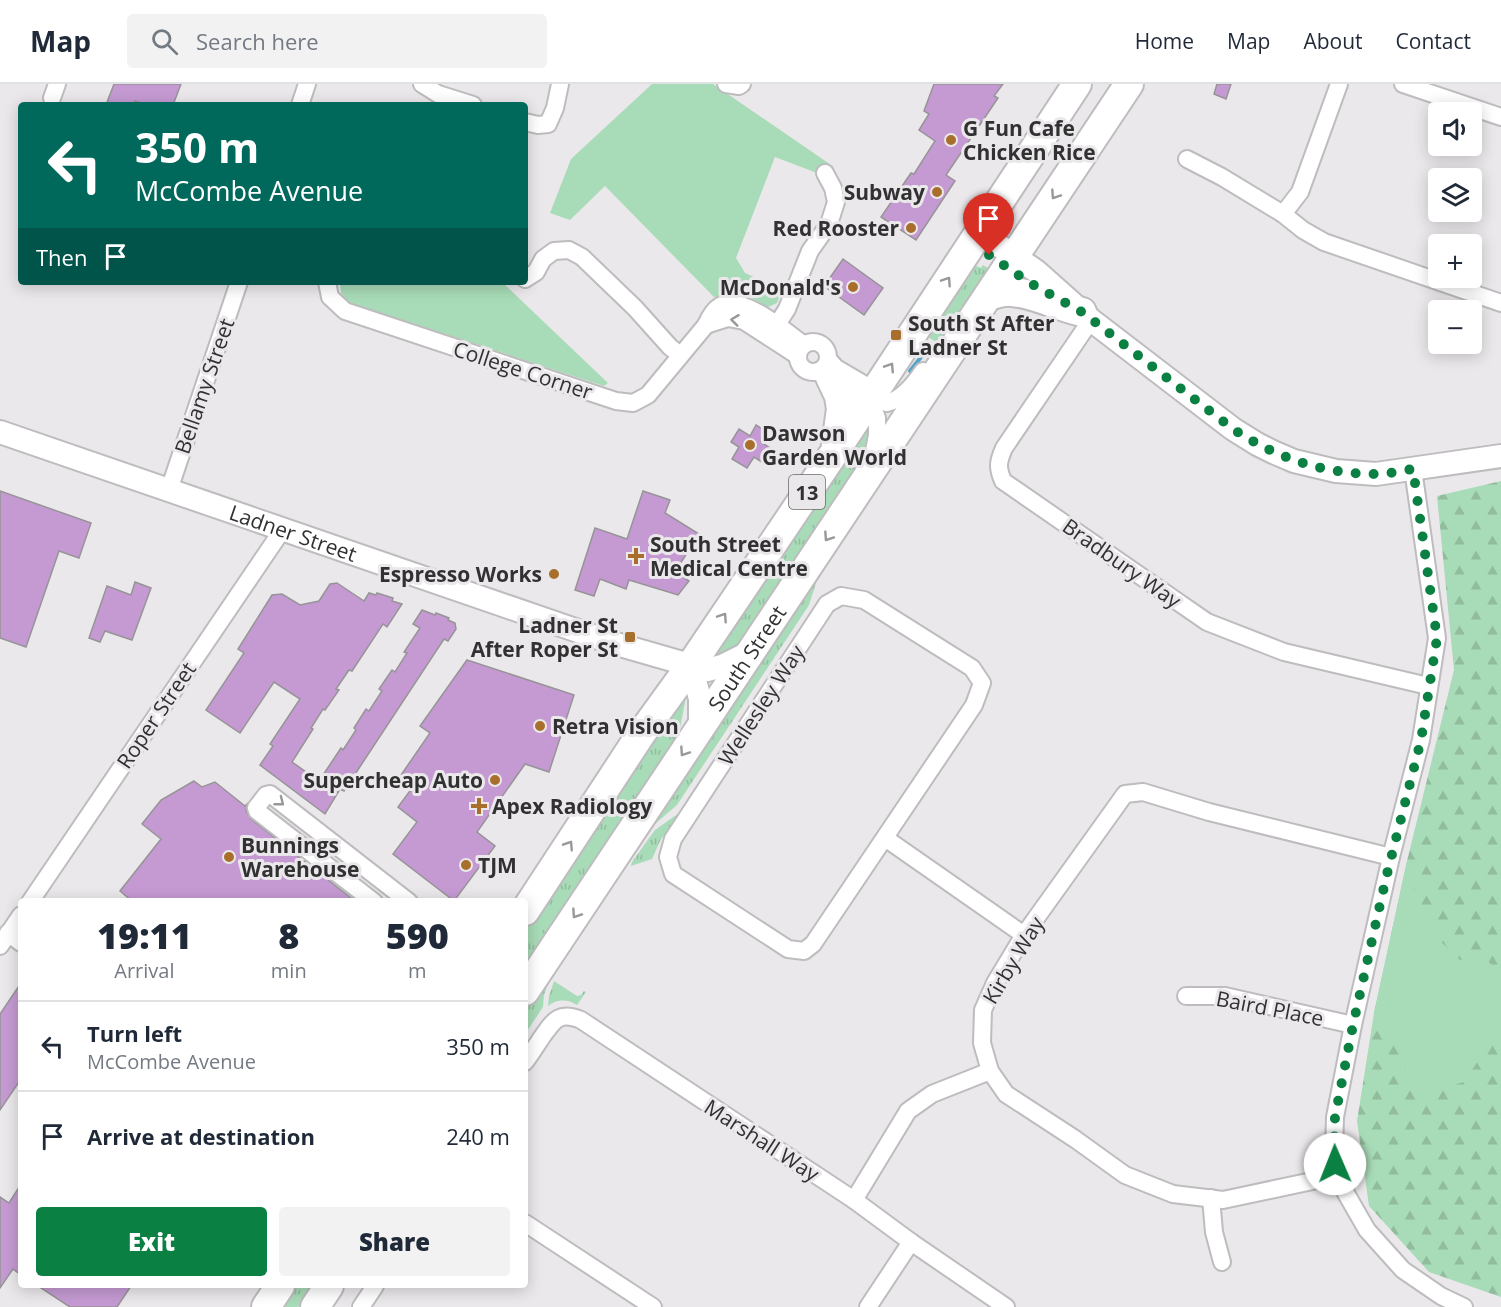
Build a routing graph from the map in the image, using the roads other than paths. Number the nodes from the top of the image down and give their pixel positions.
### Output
1 (307, 84) edge
2 (422, 84) edge
3 (560, 84) edge
4 (726, 84) edge
5 (741, 84) edge
6 (1077, 84) edge
7 (1129, 84) edge
8 (1340, 84) edge
9 (1403, 84) edge
10 (301, 102) edge
11 (463, 102) edge
12 (1501, 117) edge
13 (528, 123) edge
14 (1187, 159) dead end
15 (825, 173) dead end
16 (1283, 214) junction
17 (975, 238) junction
18 (1010, 261) junction
19 (528, 277) edge
20 (238, 285) edge
21 (328, 285) edge
22 (988, 296) junction
23 (1501, 303) edge
24 (1086, 316) junction
25 (773, 331) junction
26 (801, 350) junction
27 (680, 355) junction
28 (825, 370) junction
29 (870, 398) junction
30 (0, 432) edge
31 (834, 453) junction
32 (1501, 456) edge
33 (1413, 469) junction
34 (169, 490) junction
35 (854, 497) junction
36 (283, 529) junction
37 (752, 651) junction
38 (691, 665) junction
39 (1428, 686) junction
40 (700, 727) junction
41 (885, 838) junction
42 (1391, 857) junction
43 (33, 898) edge
44 (370, 898) edge
45 (404, 898) edge
46 (528, 906) edge
47 (18, 922) edge
48 (1024, 935) junction
49 (10, 941) edge
50 (528, 986) edge
51 (1186, 996) dead end
52 (1353, 1025) junction
53 (528, 1058) edge
54 (990, 1071) junction
55 (1336, 1176) junction
56 (1211, 1198) junction
57 (854, 1200) junction
58 (528, 1225) edge
59 (911, 1242) junction
60 (1222, 1262) dead end
61 (279, 1288) edge
62 (328, 1288) edge
63 (374, 1288) edge
64 (266, 1307) edge
65 (315, 1307) edge
66 (361, 1307) edge
67 (653, 1307) edge
68 (868, 1307) edge
69 (1006, 1307) edge
70 (1464, 1307) edge

1 - 10 street
2 - 11 street
3 - 13 street
4 - 5 street
6 - 17 highway, South Street / 13
7 -> 18 highway, South Street / 13
8 - 16 street
9 - 12 street
14 - 16 street
15 - 25 street
16 - 23 street
17 - 18 street
29 -> 17 highway, South Street / 13
18 - 22 highway, South Street / 13
18 - 24 street
19 - 27 street
20 - 34 street, Bellamy Street
21 - 27 street, College Corner
22 - 24 highway
22 - 29 street
22 - 35 highway, South Street / 13
24 - 33 street
24 - 39 street, Bradbury Way
25 - 26 street, College Corner
25 - 27 street, College Corner
26 - 28 street
26 - 28 street
28 - 29 street
28 - 31 highway
29 - 31 highway, South Street / 13
29 - 35 street
30 - 34 street, Ladner Street
38 -> 31 highway, South Street / 13
32 - 33 street
33 - 39 street
34 - 36 street, Ladner Street
35 -> 37 highway, South Street / 13
36 - 38 street, Ladner Street
36 - 43 street, Roper Street
37 - 38 street, Ladner Street
37 - 40 highway, South Street / 13
38 - 40 street
46 -> 38 highway, South Street / 13
39 - 42 street
40 -> 50 highway, South Street / 13
41 - 41 street, Wellesley Way
41 - 48 street
42 - 48 street, Kirby Way
42 - 52 street
44 -> 45 street
47 - 49 street
48 - 54 street, Kirby Way
51 - 52 street, Baird Place
52 - 55 street
53 - 57 street, Marshall Way
54 - 56 street, Kirby Way
54 - 57 street
55 - 56 street, Kirby Way
55 - 70 street
56 - 60 street
57 - 59 street, Marshall Way
58 - 67 street
59 - 68 street
59 - 69 street, Marshall Way
61 - 64 highway
62 - 65 highway
63 - 66 street

